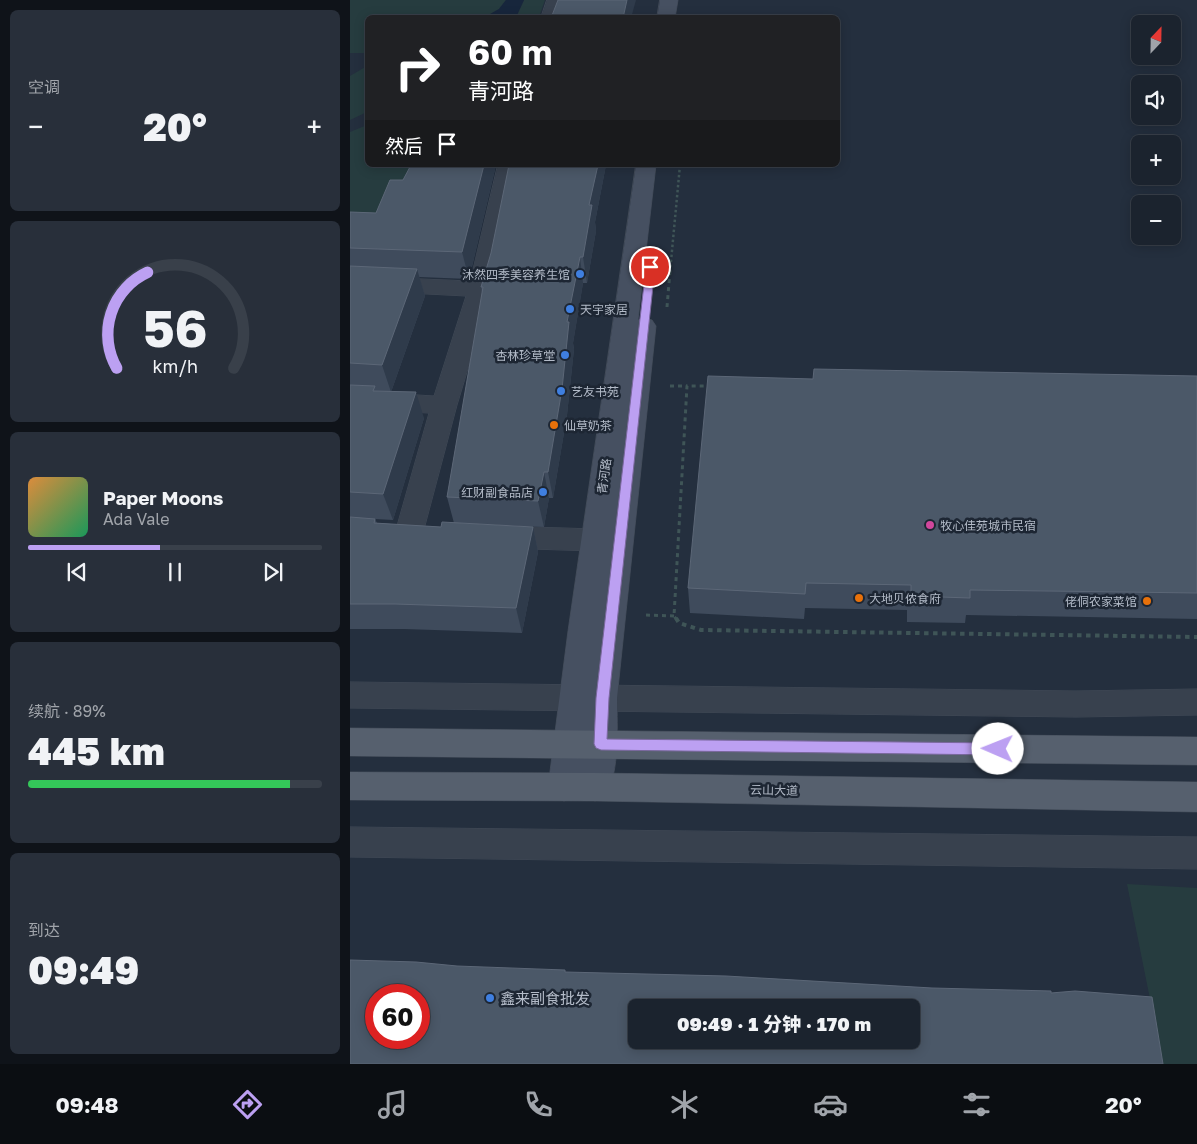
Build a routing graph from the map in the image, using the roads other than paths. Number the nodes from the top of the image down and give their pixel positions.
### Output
1 (556, 0) edge
2 (669, 0) edge
3 (683, 0) edge
4 (551, 15) edge
5 (666, 15) edge
6 (681, 15) edge
7 (508, 167) edge
8 (646, 167) edge
9 (663, 167) edge
10 (350, 283) edge
11 (480, 289) junction
12 (350, 400) edge
13 (444, 405) junction
14 (379, 532) edge
15 (409, 533) junction
16 (437, 534) edge
17 (475, 536) edge
18 (595, 540) junction
19 (350, 695) edge
20 (588, 697) junction
21 (1197, 702) edge
22 (350, 742) edge
23 (568, 744) junction
24 (601, 744) junction
25 (1197, 751) edge
26 (350, 786) edge
27 (564, 787) junction
28 (595, 787) junction
29 (1197, 797) edge
30 (350, 842) edge
31 (1197, 853) edge

1 - 4 street
2 - 5 street
3 - 6 street
7 - 11 street
8 - 18 street, 青河路
9 - 20 street, 青河路
10 - 11 street
11 - 13 street
12 - 13 street
13 - 15 street
14 - 15 street
15 - 16 street
17 - 18 street
18 - 20 street, 青河路
19 - 20 street
20 - 21 street
20 - 23 street, 青河路
20 - 24 street, 青河路
22 - 23 main road
23 - 24 main road
23 - 27 street, 青河路
24 - 25 main road
24 - 28 street, 青河路
26 - 27 main road, 云山大道
27 - 28 main road, 云山大道
28 - 29 main road, 云山大道
30 - 31 street

